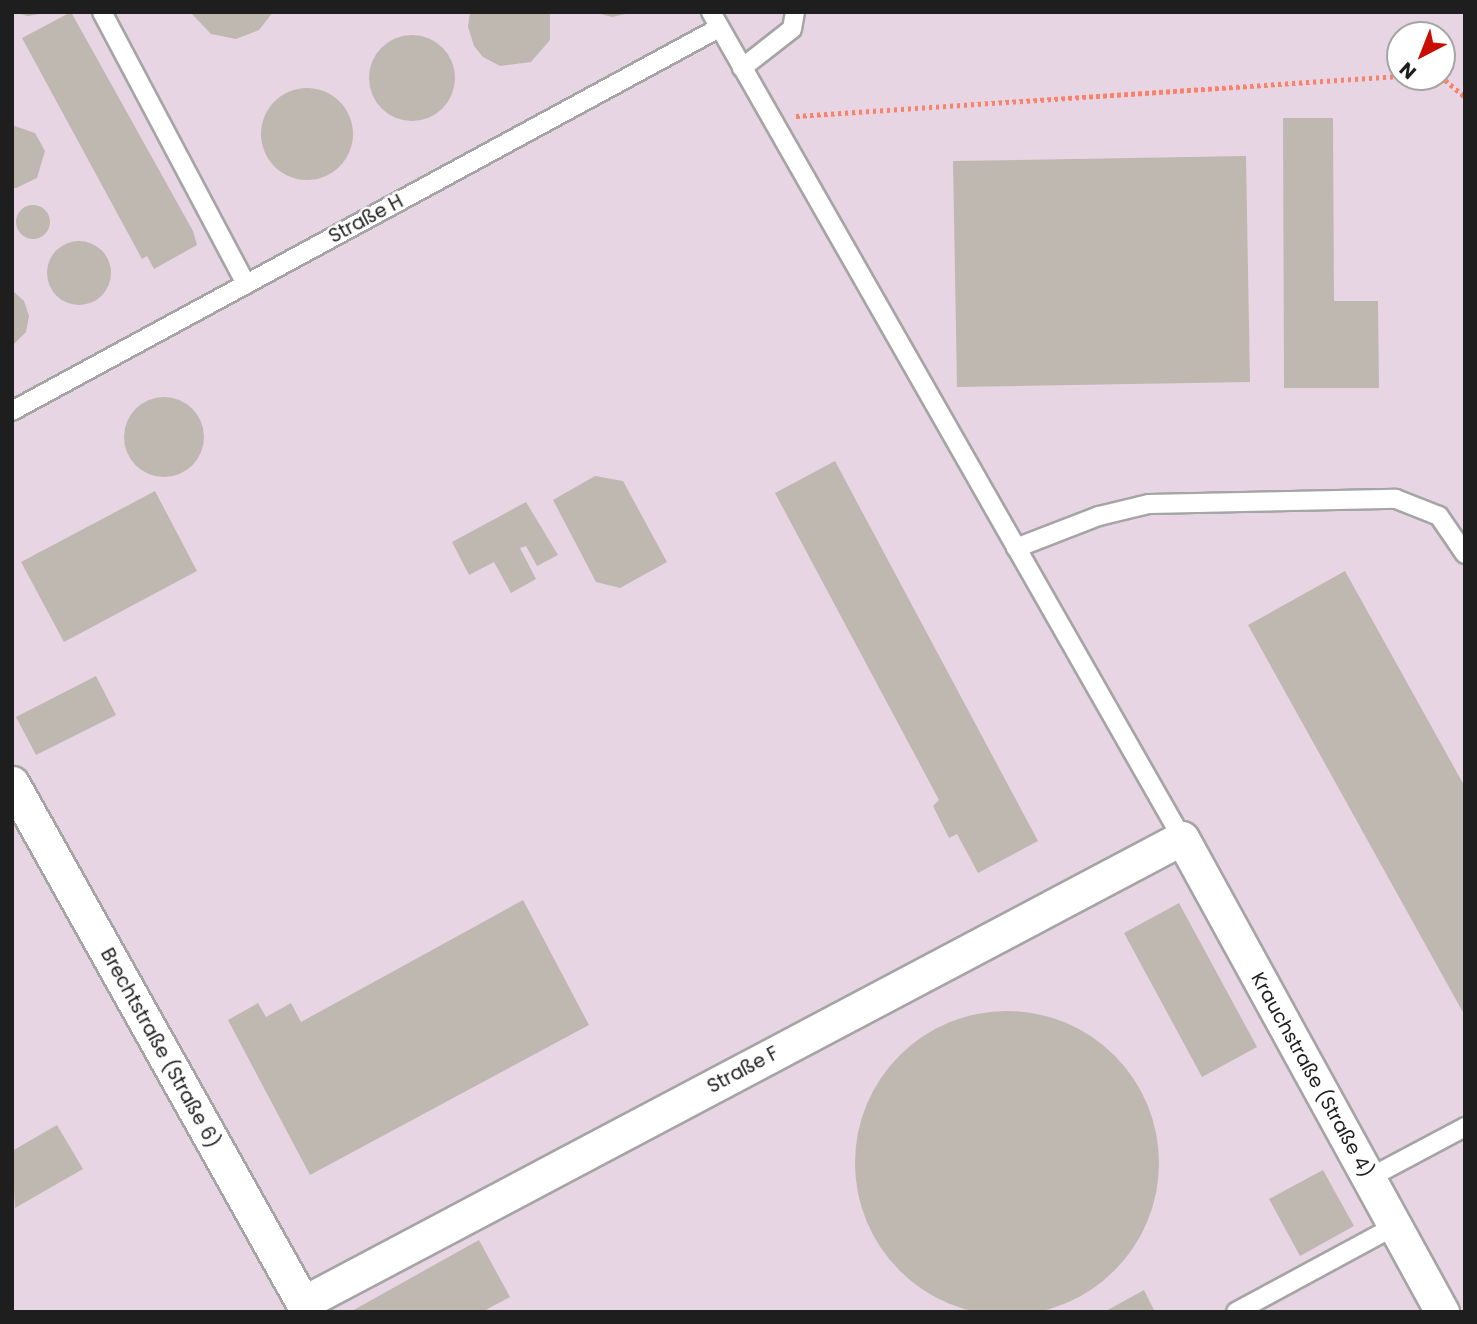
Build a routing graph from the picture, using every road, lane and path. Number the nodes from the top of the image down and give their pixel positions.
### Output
1 (102, 12) edge
2 (795, 12) edge
3 (715, 20) edge
4 (742, 68) junction
5 (1386, 77) edge
6 (771, 118) junction
7 (246, 284) junction
8 (12, 411) edge
9 (1016, 548) junction
10 (1465, 554) edge
11 (12, 783) edge
12 (1182, 838) junction
13 (1465, 1127) edge
14 (1369, 1178) junction
15 (1395, 1226) junction
16 (306, 1307) edge
17 (1236, 1312) edge
18 (1441, 1312) edge

1 - 7 lane
2 - 4 lane
3 - 4 lane
3 - 7 lane, Straße H
4 - 6 lane
5 - 6 path
6 - 9 lane
7 - 8 lane, Straße H
9 - 10 lane
9 - 12 lane
11 - 16 street, Brechtstraße (Straße 6)
12 - 14 street, Krauchstraße (Straße 4)
12 - 16 street, Straße F
13 - 14 lane
14 - 15 street, Krauchstraße (Straße 4)
15 - 17 lane
15 - 18 street, Krauchstraße (Straße 4)

